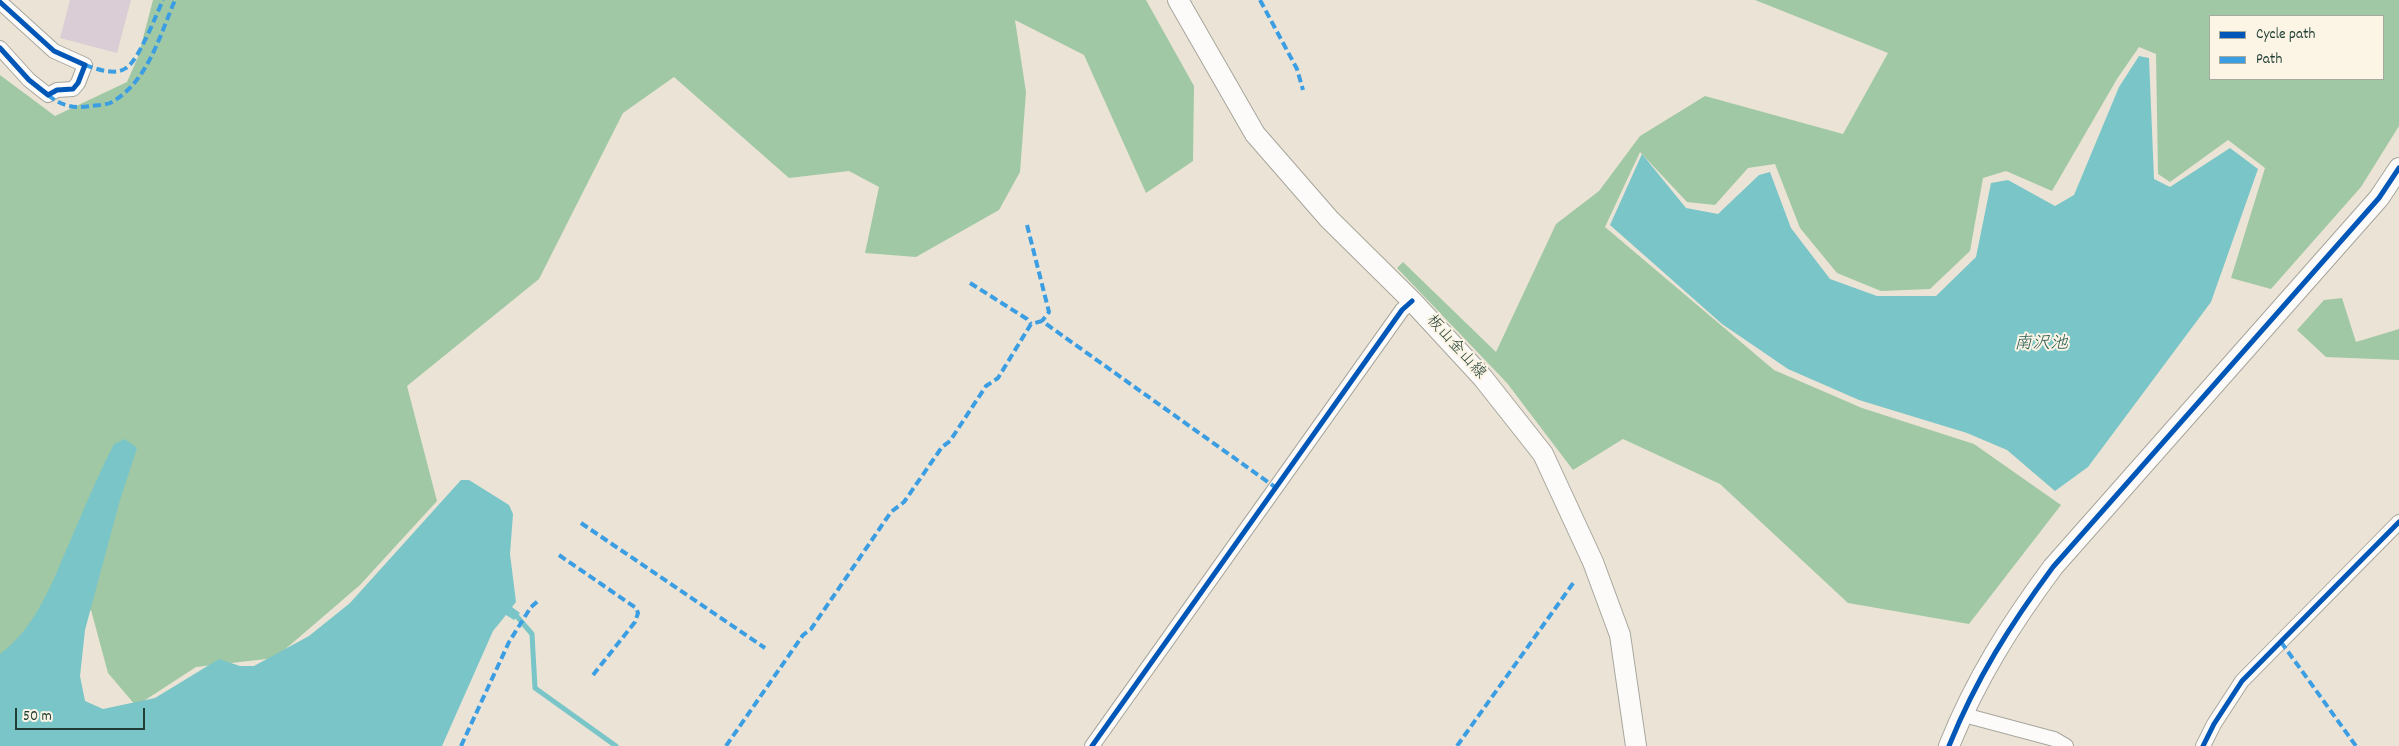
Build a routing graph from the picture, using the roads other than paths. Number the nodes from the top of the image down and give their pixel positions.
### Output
1 (1178, 0) edge
2 (0, 2) edge
3 (0, 48) edge
4 (2399, 168) edge
5 (1412, 301) junction
6 (2399, 522) edge
7 (1964, 715) junction
8 (1092, 746) edge
9 (1636, 746) edge
10 (1949, 746) edge
11 (2066, 746) edge
12 (2203, 746) edge

1 - 5 main road, 板山金山線
2 - 3 street
4 - 7 main road
5 - 8 street
5 - 9 main road, 板山金山線
6 - 12 street
7 - 10 main road
7 - 11 street

